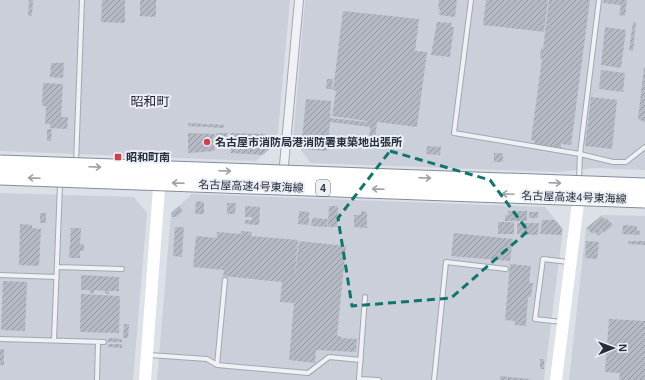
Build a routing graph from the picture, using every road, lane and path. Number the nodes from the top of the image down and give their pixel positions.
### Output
1 (82, 0) edge
2 (299, 0) edge
3 (471, 0) edge
4 (599, 0) edge
5 (645, 147) edge
6 (580, 154) junction
7 (0, 163) edge
8 (0, 177) edge
9 (60, 184) dead end
10 (75, 185) dead end
11 (645, 186) edge
12 (579, 187) dead end
13 (159, 188) dead end
14 (282, 192) dead end
15 (578, 199) dead end
16 (645, 200) edge
17 (571, 263) junction
18 (57, 267) junction
19 (122, 269) dead end
20 (506, 269) dead end
21 (0, 275) edge
22 (57, 277) junction
23 (225, 280) dead end
24 (365, 296) dead end
25 (563, 322) junction
26 (0, 339) edge
27 (54, 340) junction
28 (98, 342) junction
29 (104, 342) dead end
30 (147, 355) junction
31 (361, 360) junction
32 (217, 365) junction
33 (97, 380) edge
34 (145, 380) edge
35 (379, 380) edge
36 (434, 380) edge
37 (556, 380) edge

1 - 10 lane
2 - 14 street
3 - 6 lane
4 - 6 lane
5 - 6 lane
6 - 12 lane
7 -> 11 highway, 名古屋高速4号東海線 / 4, bridge
16 -> 8 highway, 名古屋高速4号東海線 / 4, bridge
9 - 18 lane
13 - 30 street
15 - 17 street
17 - 25 street
17 - 25 lane
18 - 19 lane
18 - 22 lane
20 - 36 lane
21 - 22 lane
22 - 27 lane
23 - 32 lane
24 - 31 lane
25 - 37 street
26 - 27 lane
27 - 28 lane
28 - 29 lane
28 - 33 lane
30 - 32 lane
30 - 34 street
31 - 32 lane
31 - 35 lane

